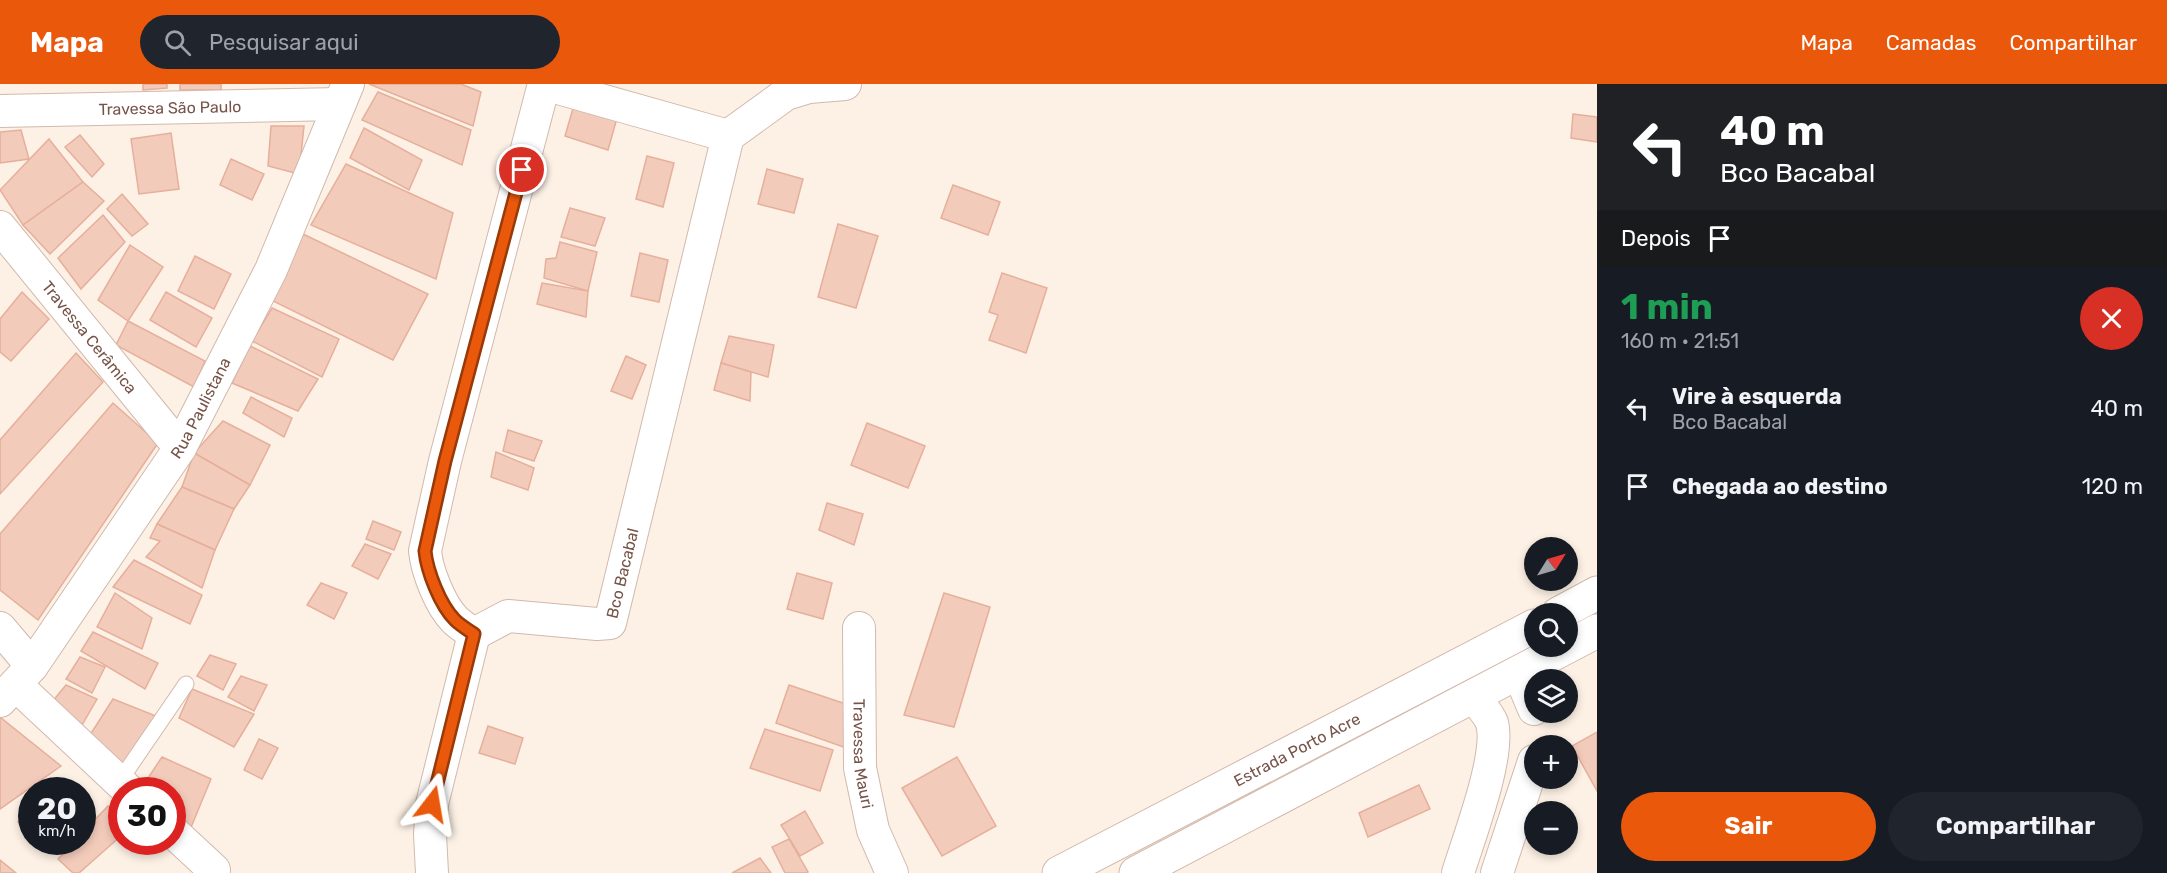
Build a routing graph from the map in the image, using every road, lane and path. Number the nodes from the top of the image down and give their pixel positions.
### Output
1 (544, 84) edge
2 (845, 84) edge
3 (343, 94) edge
4 (0, 111) edge
5 (728, 136) junction
6 (0, 227) edge
7 (180, 448) junction
8 (1597, 592) edge
9 (1578, 603) edge
10 (0, 628) edge
11 (859, 628) dead end
12 (1524, 631) edge
13 (1597, 631) edge
14 (474, 634) junction
15 (1519, 673) junction
16 (16, 684) edge
17 (186, 684) dead end
18 (1524, 685) edge
19 (1473, 696) junction
20 (114, 777) edge
21 (129, 777) edge
22 (1525, 789) edge
23 (186, 844) edge
24 (214, 870) dead end
25 (432, 873) edge
26 (892, 873) edge
27 (1059, 873) edge
28 (1136, 873) edge
29 (1458, 873) edge
30 (1497, 873) edge

1 - 5 street
1 - 14 street
2 - 5 street
3 - 4 street, Travessa São Paulo
3 - 7 street, Rua Paulistana
5 - 14 street, Bco Bacabal
6 - 7 street, Travessa Cerâmica
7 - 16 street, Rua Paulistana
8 - 9 main road
10 - 16 street
11 - 26 street, Travessa Mauri
12 - 27 main road, Estrada Porto Acre
13 - 15 main road, Estrada Porto Acre
14 - 25 street
15 - 18 street
15 - 19 main road, Estrada Porto Acre
16 - 20 street
17 - 21 lane
19 - 28 main road, Estrada Porto Acre
19 - 29 street
22 - 30 street
23 - 24 street

